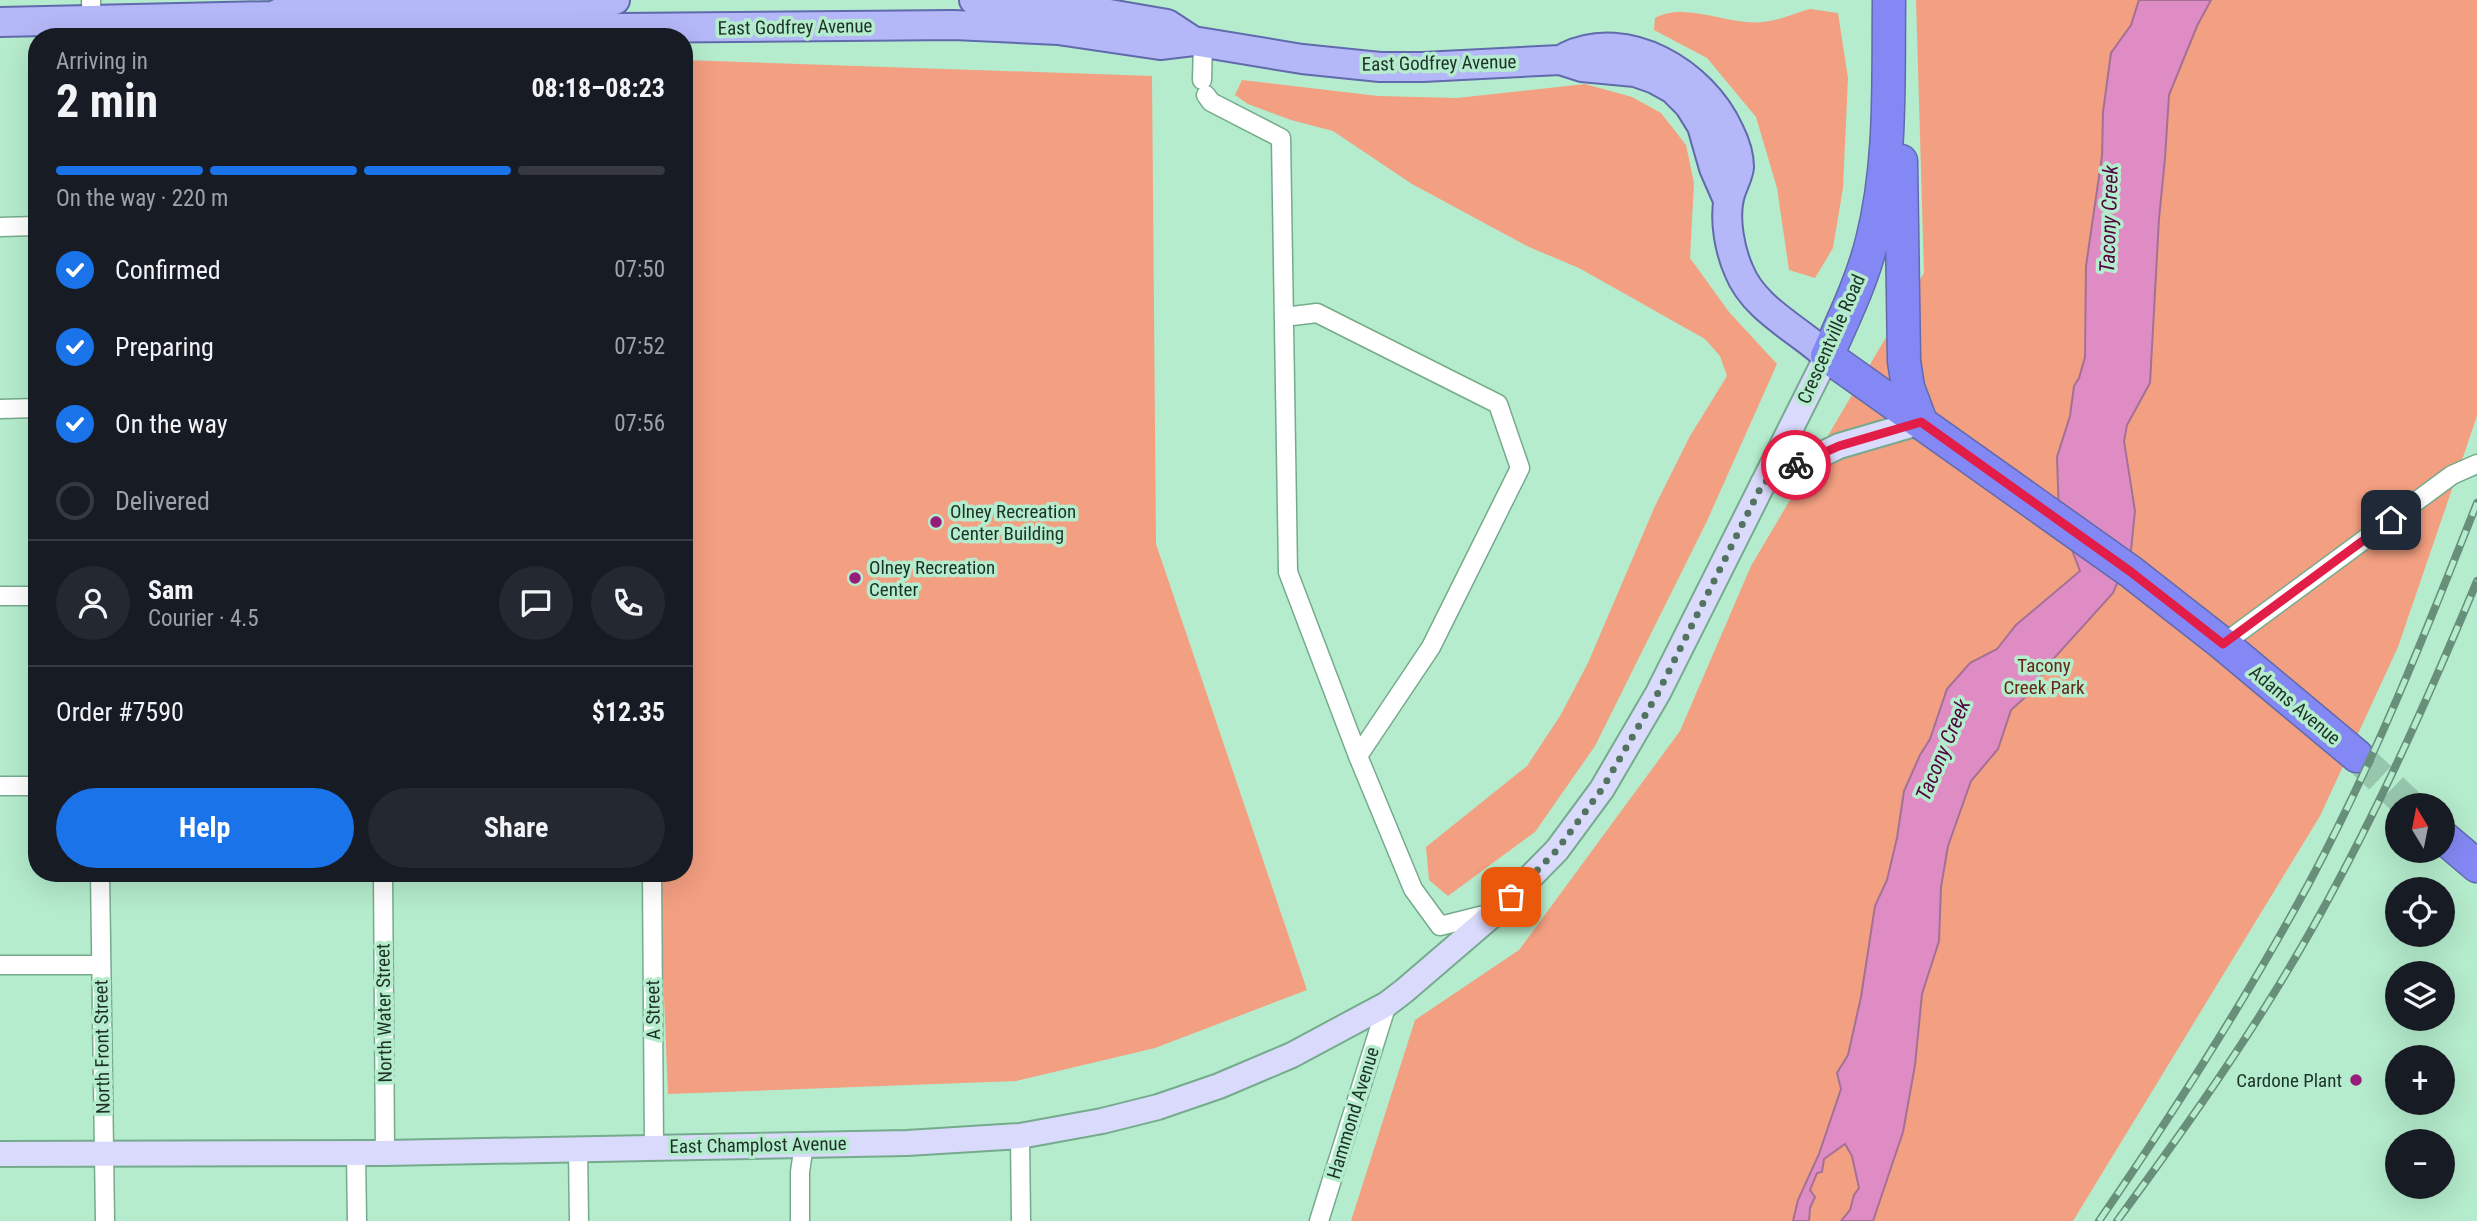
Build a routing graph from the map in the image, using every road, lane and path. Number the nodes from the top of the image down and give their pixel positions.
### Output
1 (615, 0) edge
2 (974, 0) edge
3 (1890, 0) edge
4 (273, 16) junction
5 (92, 19) edge
6 (0, 22) edge
7 (296, 28) edge
8 (628, 28) edge
9 (1198, 42) junction
10 (28, 226) edge
11 (0, 227) edge
12 (1284, 317) junction
13 (1827, 356) junction
14 (28, 408) edge
15 (0, 409) edge
16 (1921, 422) junction
17 (2477, 464) edge
18 (1763, 483) junction
19 (0, 596) edge
20 (28, 596) edge
21 (2223, 644) junction
22 (1357, 756) junction
23 (2357, 756) tunnel mouth
24 (0, 786) edge
25 (28, 786) edge
26 (2455, 847) edge
27 (2477, 866) edge
28 (100, 882) edge
29 (383, 882) edge
30 (652, 882) edge
31 (1496, 912) junction
32 (0, 965) edge
33 (101, 965) junction
34 (1387, 1004) junction
35 (1020, 1136) junction
36 (804, 1144) junction
37 (654, 1147) junction
38 (578, 1149) junction
39 (104, 1153) junction
40 (356, 1153) junction
41 (386, 1153) junction
42 (0, 1154) edge
43 (105, 1221) edge
44 (357, 1221) edge
45 (579, 1221) edge
46 (800, 1221) edge
47 (1021, 1221) edge
48 (1319, 1221) edge

1 - 4 main road, East Godfrey Avenue
2 - 9 main road, East Godfrey Avenue
3 - 13 highway, Crescentville Road
3 - 16 highway
4 - 5 main road, East Godfrey Avenue
4 - 7 main road, East Godfrey Avenue
5 - 6 main road, East Godfrey Avenue
8 - 9 main road, East Godfrey Avenue
9 - 12 street
9 - 13 main road, East Godfrey Avenue
10 - 11 street
12 - 22 street
12 - 22 street
13 - 16 highway, Adams Avenue
13 - 18 street, Crescentville Road
14 - 15 street
16 - 18 street
16 - 21 highway, Adams Avenue
17 - 21 street
18 - 31 street, Crescentville Road
19 - 20 street
21 - 23 highway, Adams Avenue
22 - 31 street
24 - 25 street
26 - 27 highway
28 - 33 street, North Front Street
29 - 41 street, North Water Street
30 - 37 street, A Street
31 - 34 street, Crescentville Road
32 - 33 street
33 - 39 street, North Front Street
34 - 35 street, East Champlost Avenue
34 - 48 street, Hammond Avenue
35 - 36 street, East Champlost Avenue
35 - 47 street
36 - 37 street, East Champlost Avenue
36 - 46 street
37 - 38 street, East Champlost Avenue
38 - 41 street, East Champlost Avenue
38 - 45 street
39 - 40 street, East Champlost Avenue
39 - 42 street, East Champlost Avenue
39 - 43 street, North Front Street
40 - 41 street, East Champlost Avenue
40 - 44 street

